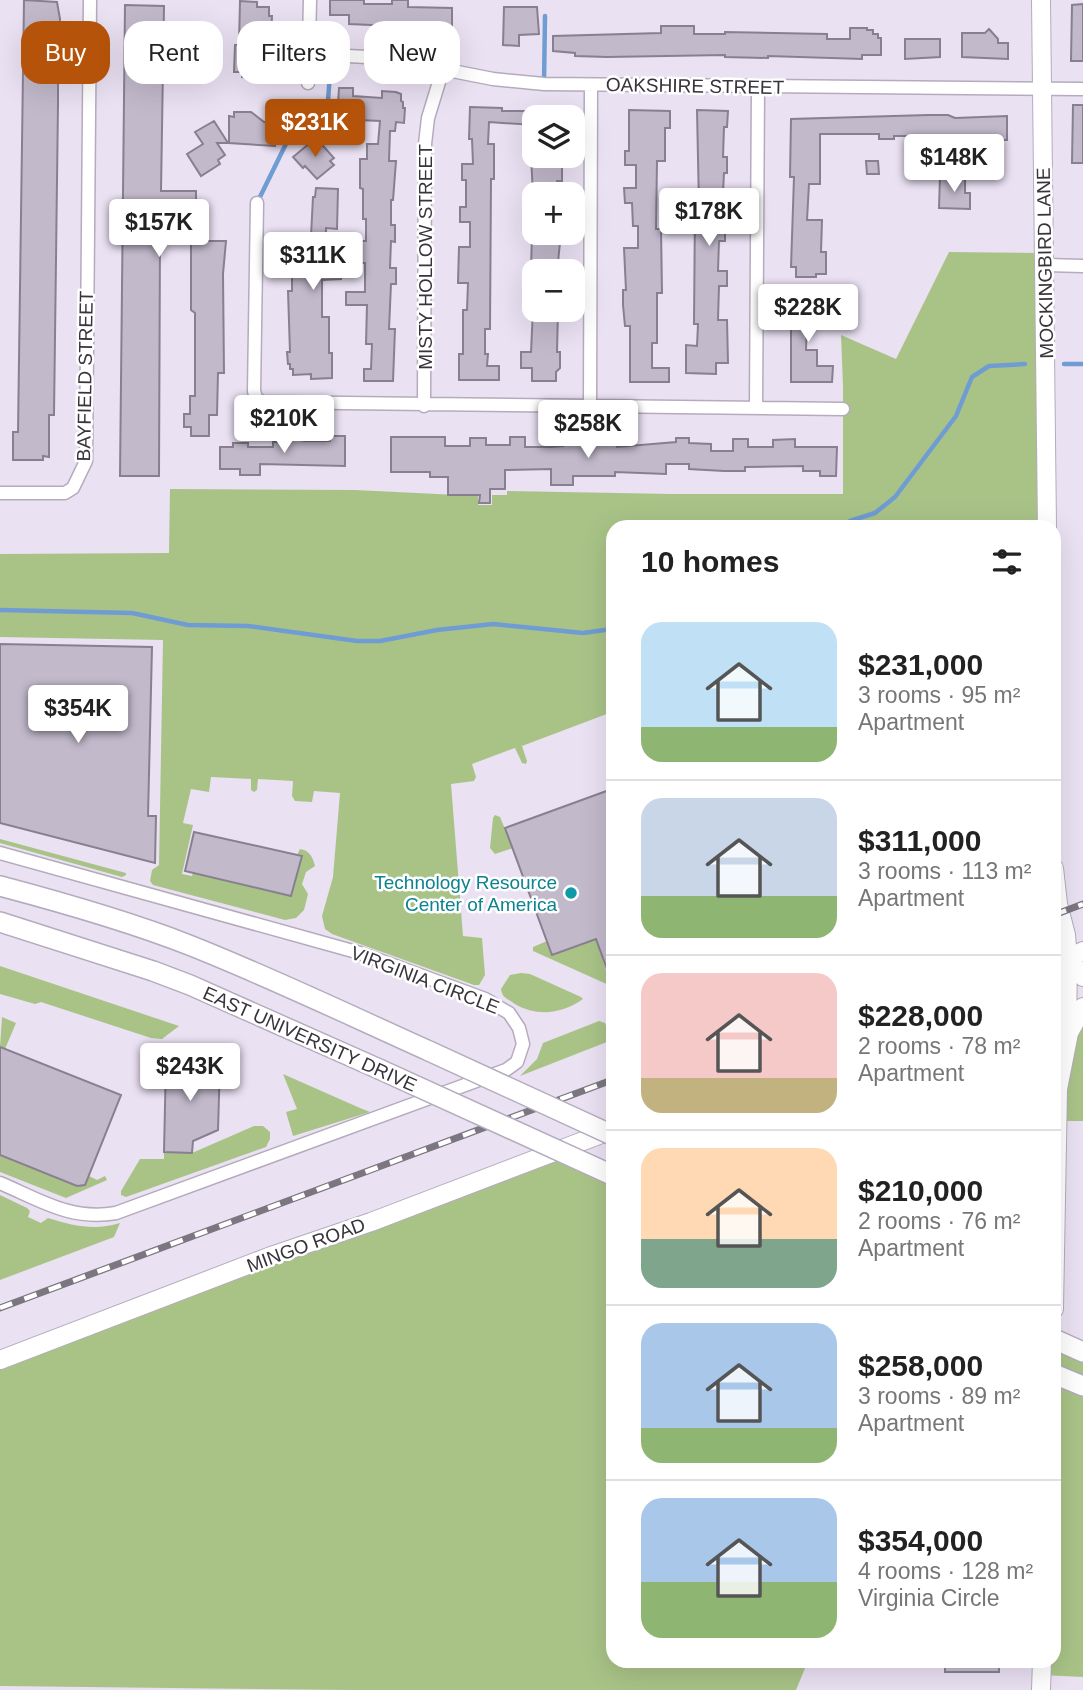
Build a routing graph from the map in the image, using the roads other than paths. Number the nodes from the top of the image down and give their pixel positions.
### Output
1 (90, 0) edge
2 (310, 0) edge
3 (1041, 0) edge
4 (310, 21) edge
5 (460, 72) edge
6 (438, 84) edge
7 (591, 85) junction
8 (758, 86) junction
9 (1042, 88) junction
10 (1083, 89) edge
11 (257, 204) dead end
12 (1046, 265) junction
13 (1083, 266) edge
14 (424, 406) junction
15 (590, 406) junction
16 (756, 407) junction
17 (843, 409) dead end
18 (0, 493) edge
19 (1047, 520) edge
20 (0, 853) edge
21 (0, 886) edge
22 (1061, 915) edge
23 (0, 922) edge
24 (1068, 958) edge
25 (1083, 976) edge
26 (1083, 1007) edge
27 (1064, 1051) junction
28 (1061, 1070) edge
29 (606, 1129) edge
30 (606, 1134) edge
31 (606, 1172) edge
32 (0, 1183) edge
33 (1061, 1342) edge
34 (1083, 1352) edge
35 (0, 1360) edge
36 (1061, 1377) edge
37 (1083, 1387) edge
38 (1042, 1668) edge
39 (1041, 1690) edge

1 - 18 street, BAYFIELD STREET
2 - 4 street
3 - 9 street, MOCKINGBIRD LANE
5 - 7 street, OAKSHIRE STREET
6 - 14 street, MISTY HOLLOW STREET
7 - 8 street, OAKSHIRE STREET
7 - 15 street
8 - 9 street, OAKSHIRE STREET
8 - 16 street
9 - 10 street, OAKSHIRE STREET
9 - 12 street, MOCKINGBIRD LANE
11 - 14 street
12 - 13 street
12 - 19 street, MOCKINGBIRD LANE
14 - 15 street
15 - 16 street
16 - 17 street
20 - 32 street, VIRGINIA CIRCLE
21 - 29 main road, EAST UNIVERSITY DRIVE, bridge
22 - 24 street
23 - 31 main road, EAST UNIVERSITY DRIVE, bridge
24 - 25 street
24 - 27 street
26 - 27 street
27 - 28 street
30 - 35 street, MINGO ROAD
33 - 34 main road
36 - 37 main road
38 - 39 street

